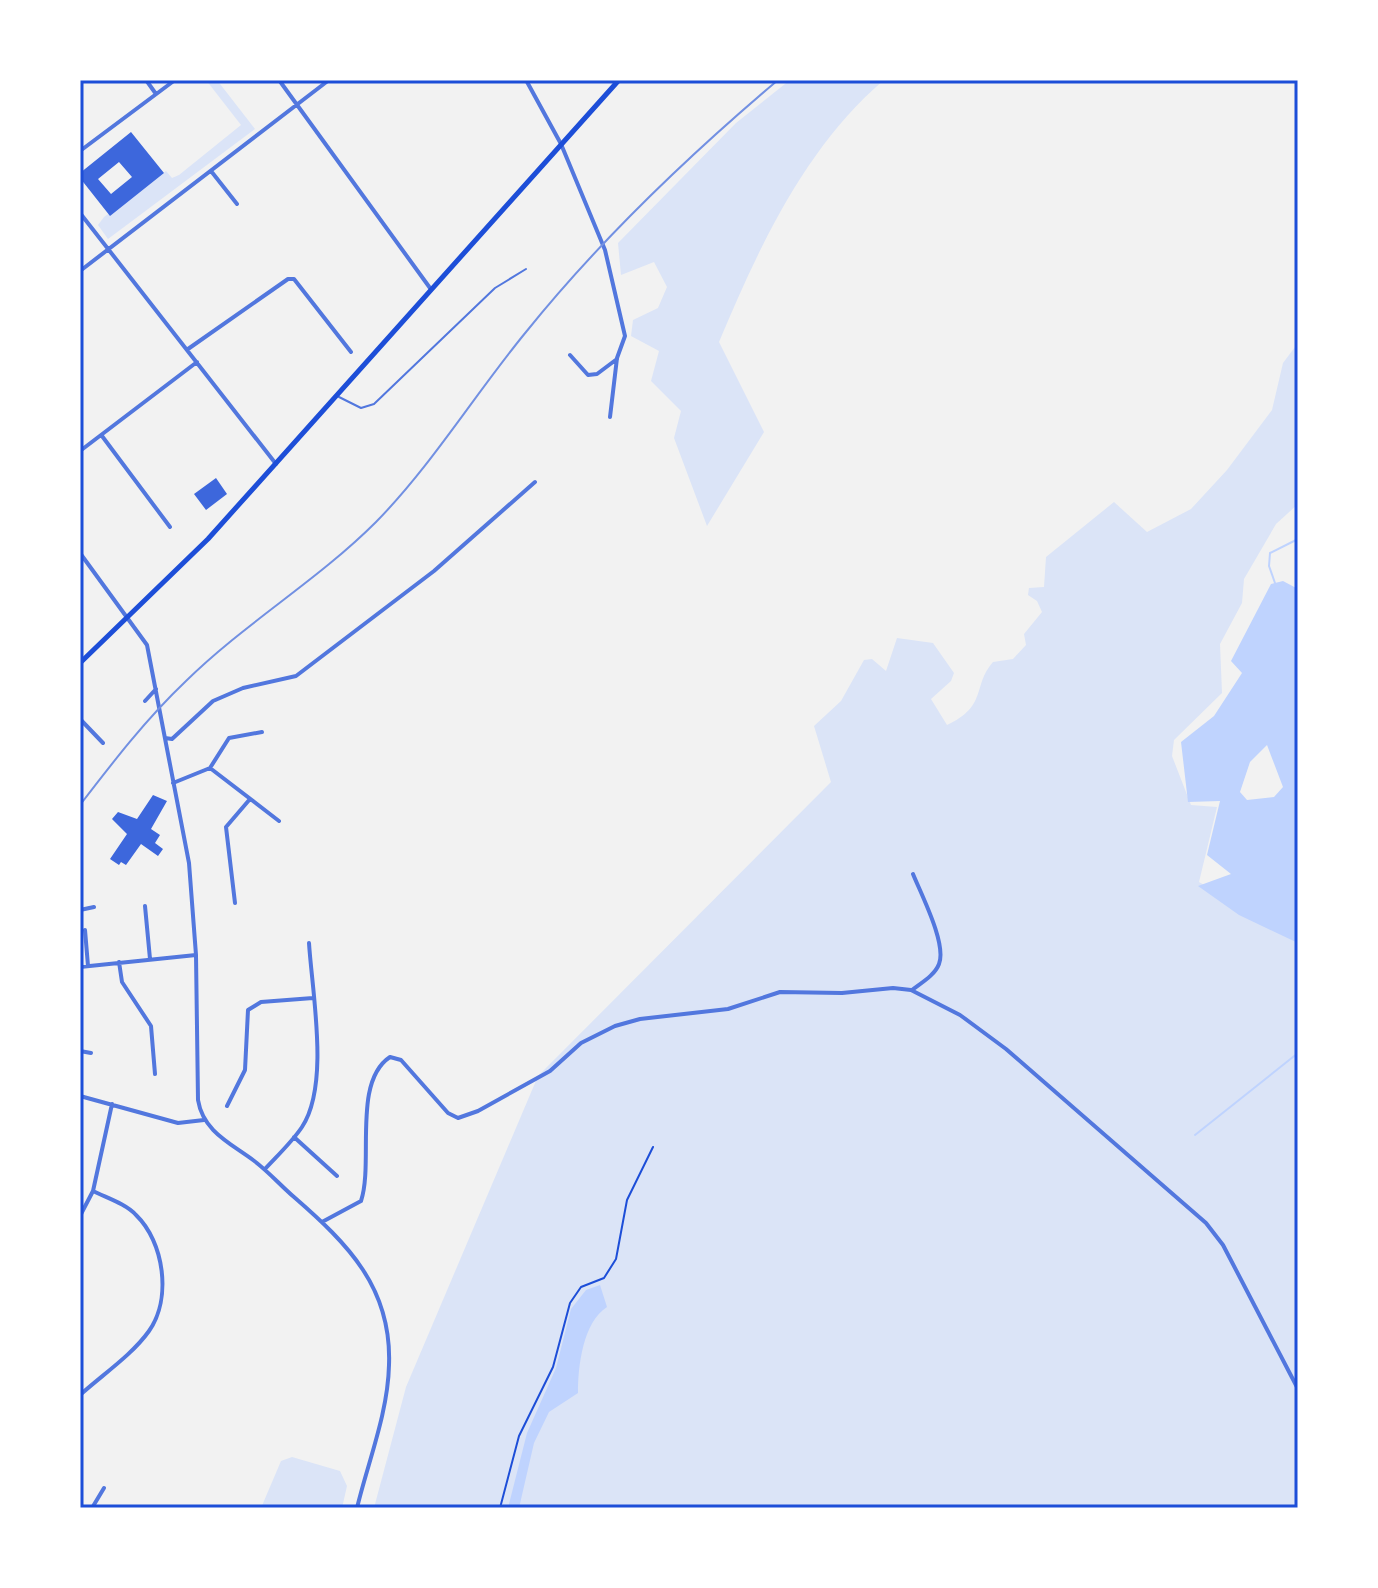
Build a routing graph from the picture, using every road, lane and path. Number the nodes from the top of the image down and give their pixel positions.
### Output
1 (146, 80) edge
2 (175, 80) edge
3 (279, 80) edge
4 (329, 80) edge
5 (526, 80) edge
6 (619, 80) edge
7 (156, 94) junction
8 (297, 104) junction
9 (561, 144) junction
10 (80, 151) edge
11 (211, 171) junction
12 (237, 204) dead end
13 (80, 213) edge
14 (108, 250) junction
15 (526, 269) dead end
16 (80, 271) edge
17 (430, 288) junction
18 (187, 349) junction
19 (351, 352) dead end
20 (570, 355) dead end
21 (617, 358) junction
22 (197, 362) junction
23 (335, 394) junction
24 (610, 417) dead end
25 (101, 435) junction
26 (80, 451) edge
27 (276, 464) junction
28 (535, 482) dead end
29 (170, 527) dead end
30 (80, 553) edge
31 (125, 616) junction
32 (80, 663) edge
33 (157, 691) junction
34 (145, 701) dead end
35 (80, 719) edge
36 (262, 732) dead end
37 (165, 738) junction
38 (103, 743) dead end
39 (210, 768) junction
40 (173, 783) junction
41 (250, 799) junction
42 (279, 821) dead end
43 (913, 874) dead end
44 (235, 903) dead end
45 (145, 906) dead end
46 (94, 907) dead end
47 (80, 910) edge
48 (85, 930) dead end
49 (309, 943) dead end
50 (196, 955) junction
51 (150, 959) junction
52 (119, 962) junction
53 (88, 966) junction
54 (80, 967) edge
55 (911, 990) junction
56 (313, 998) junction
57 (80, 1051) edge
58 (91, 1053) dead end
59 (155, 1074) dead end
60 (80, 1096) edge
61 (112, 1104) junction
62 (227, 1106) dead end
63 (204, 1120) junction
64 (294, 1137) junction
65 (653, 1147) dead end
66 (265, 1169) junction
67 (337, 1176) dead end
68 (93, 1191) junction
69 (80, 1216) edge
70 (322, 1222) junction
71 (1298, 1389) edge
72 (80, 1395) edge
73 (104, 1488) dead end
74 (92, 1508) edge
75 (357, 1508) edge
76 (500, 1508) edge

1 - 7 street
2 - 7 street
3 - 8 street
4 - 8 street
5 - 9 street
6 - 9 main road
7 - 10 street
8 - 11 street
8 - 17 street
9 - 17 main road
9 - 21 street
11 - 12 street
11 - 14 street
13 - 14 street
14 - 16 street
14 - 18 street
15 - 23 lane
17 - 23 main road
18 - 19 street
18 - 22 street
20 - 21 street
21 - 24 street
22 - 25 street
22 - 27 street
23 - 27 main road
25 - 26 street
25 - 29 street
27 - 31 main road
28 - 37 street
30 - 31 street
31 - 32 main road
31 - 33 street
33 - 34 street
33 - 37 street
35 - 38 street
36 - 39 street
37 - 40 street
39 - 40 street
39 - 41 street
40 - 50 street
41 - 42 street
41 - 44 street
43 - 55 street
45 - 51 street
46 - 47 street
48 - 53 street
49 - 56 street
50 - 51 street
50 - 63 street
51 - 52 street
52 - 53 street
52 - 59 street
53 - 54 street
55 - 70 street
55 - 71 street
56 - 62 street
56 - 64 street
57 - 58 street
60 - 61 street
61 - 63 street
61 - 68 street
63 - 66 street
64 - 66 street
64 - 67 street
65 - 76 path
66 - 70 street
68 - 69 street
68 - 72 street
70 - 75 street
73 - 74 street

